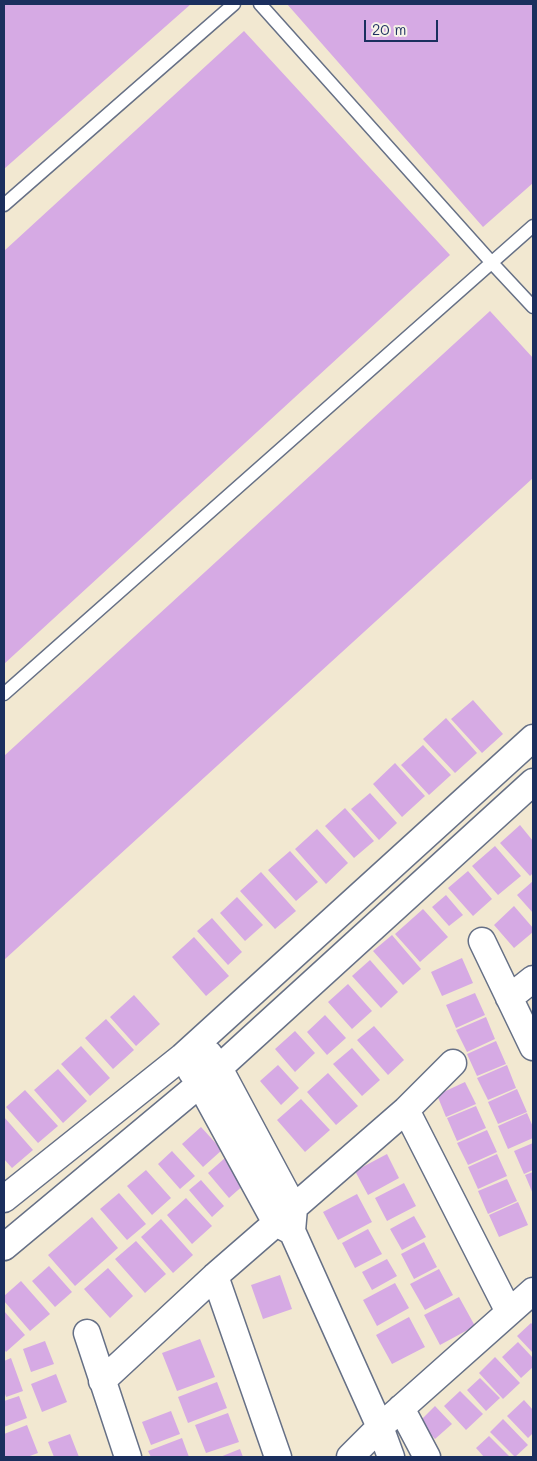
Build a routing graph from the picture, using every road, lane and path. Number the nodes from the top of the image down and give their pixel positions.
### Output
1 (234, 4) edge
2 (260, 4) edge
3 (4, 205) edge
4 (533, 226) edge
5 (492, 263) junction
6 (533, 307) edge
7 (4, 694) edge
8 (530, 748) edge
9 (533, 782) edge
10 (482, 941) dead end
11 (533, 979) edge
12 (509, 998) junction
13 (533, 1047) edge
14 (191, 1049) junction
15 (453, 1063) dead end
16 (210, 1076) junction
17 (406, 1110) junction
18 (4, 1199) edge
19 (288, 1220) junction
20 (4, 1247) edge
21 (215, 1276) junction
22 (533, 1290) edge
23 (509, 1312) junction
24 (87, 1333) dead end
25 (102, 1380) junction
26 (401, 1408) junction
27 (380, 1426) junction
28 (128, 1457) edge
29 (278, 1457) edge
30 (350, 1457) edge
31 (391, 1457) edge
32 (427, 1457) edge

1 - 3 lane
2 - 5 lane
4 - 5 lane
5 - 6 lane
5 - 7 lane
8 - 14 street
9 - 16 street
10 - 12 street
11 - 12 street
12 - 13 street
14 - 16 street
14 - 18 street
15 - 17 street
16 - 19 street
16 - 20 street
17 - 19 street
17 - 23 street
19 - 21 street
19 - 27 street
21 - 25 street
21 - 29 street
22 - 23 street
23 - 26 street
24 - 25 street
25 - 28 street
26 - 27 street
26 - 32 street
27 - 30 street
27 - 31 street

